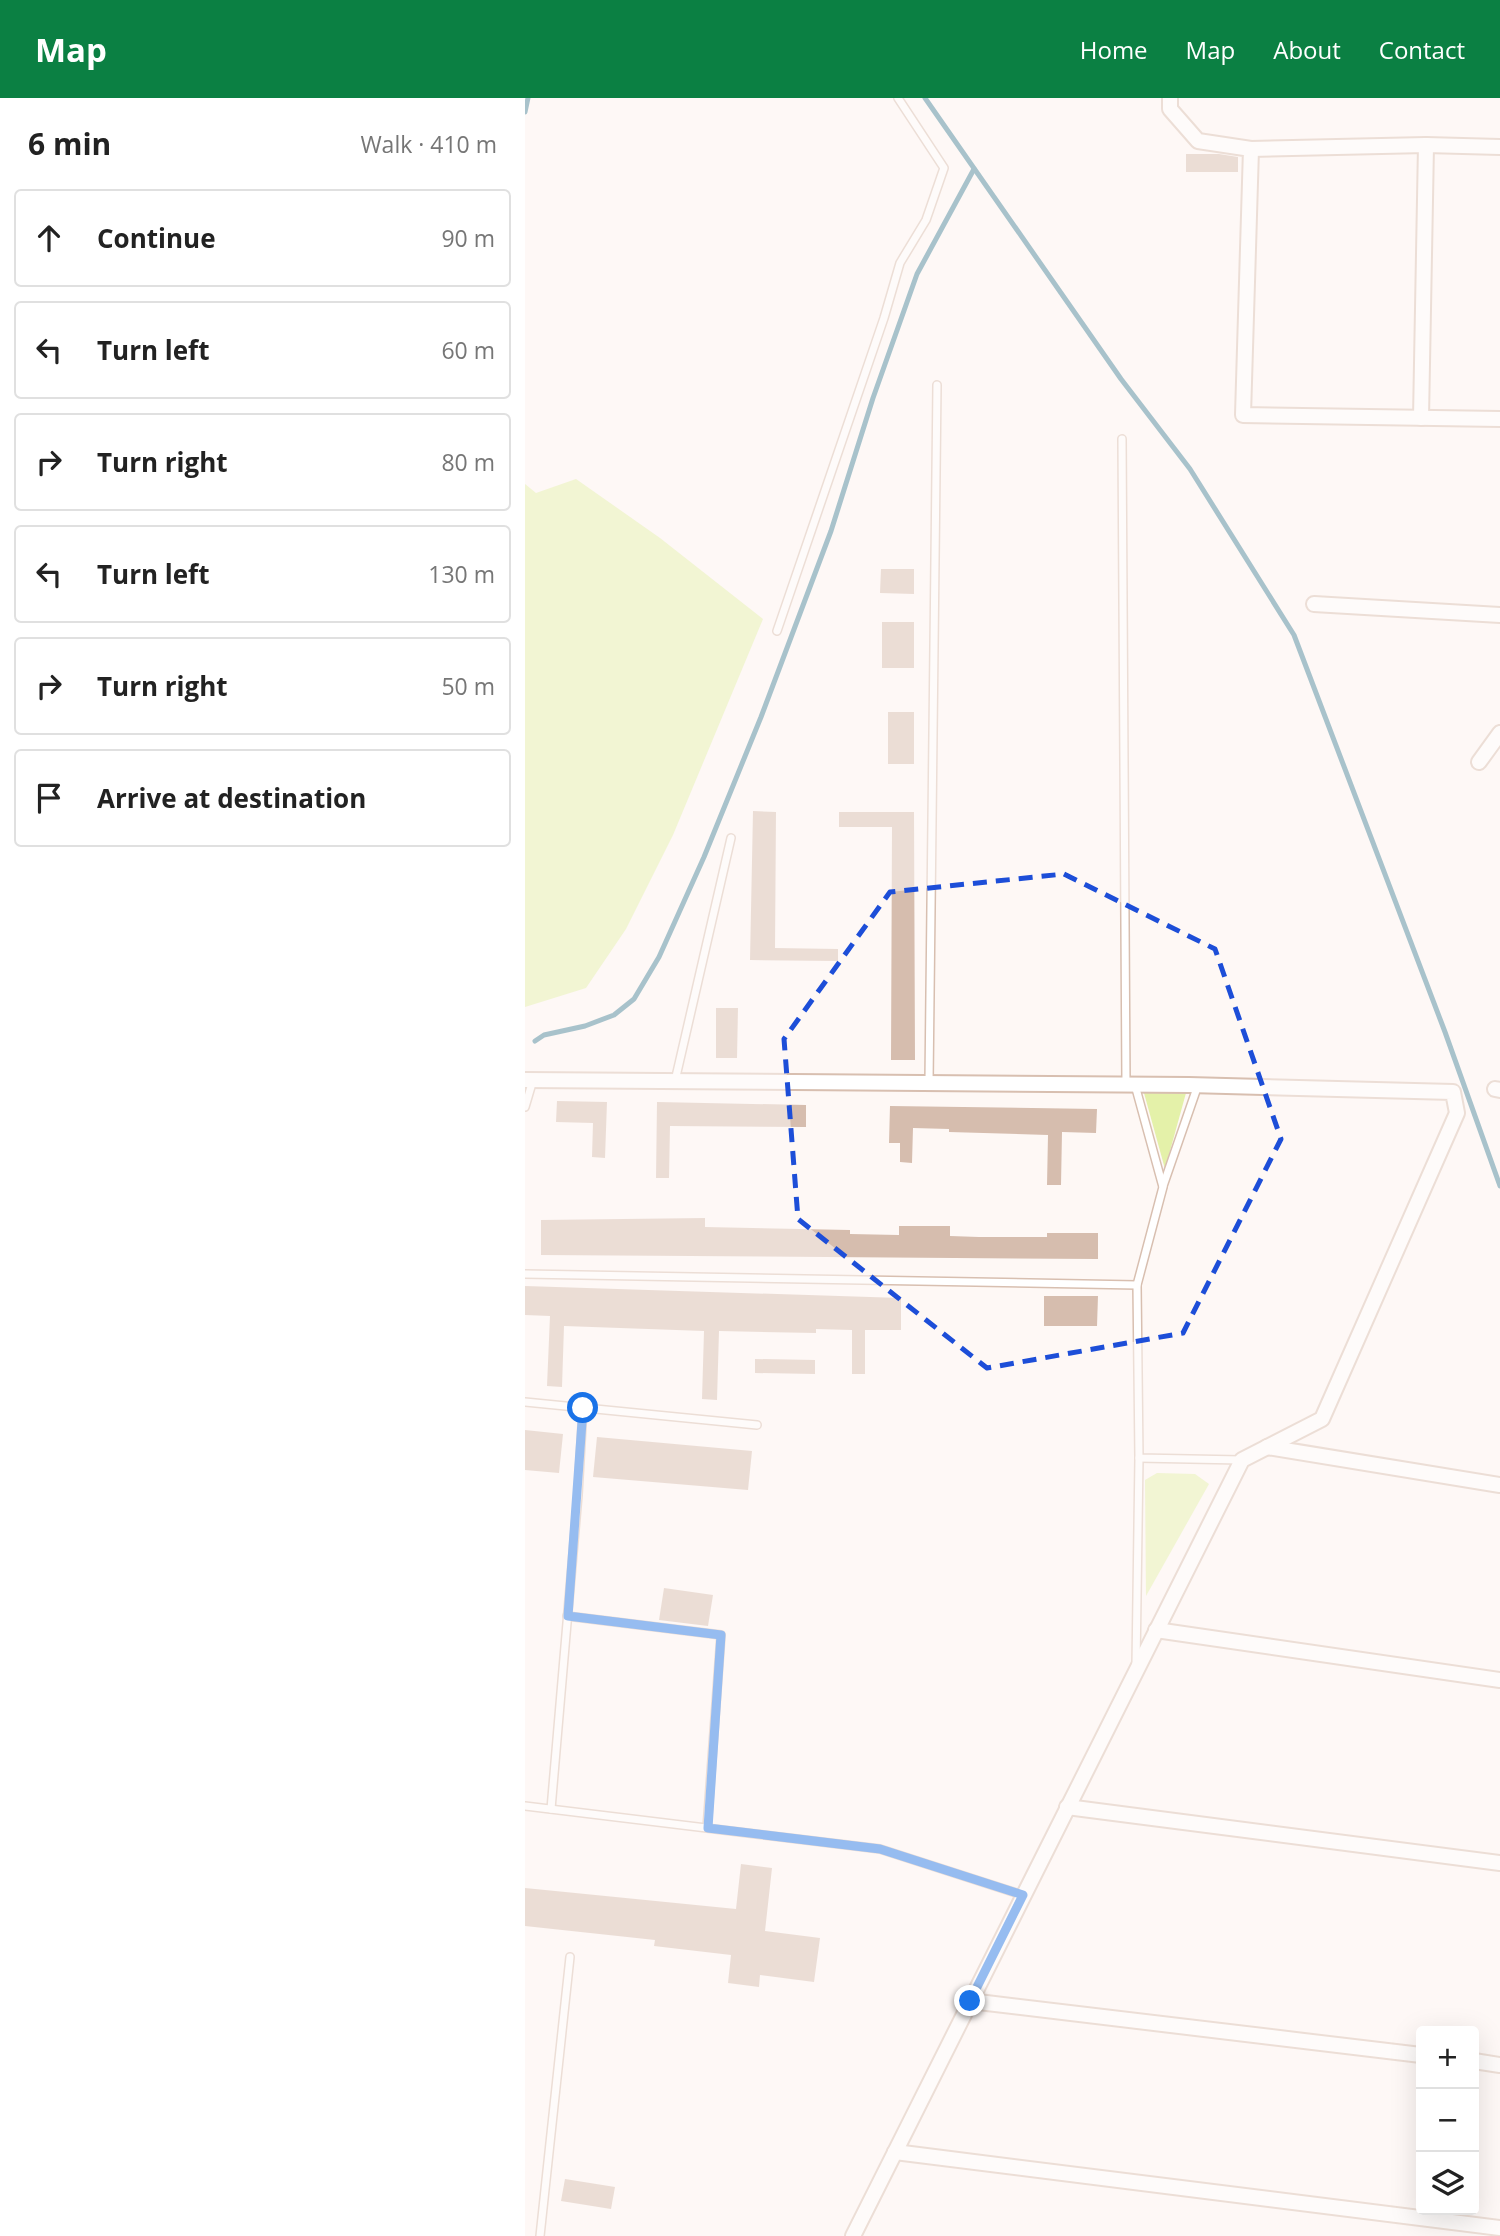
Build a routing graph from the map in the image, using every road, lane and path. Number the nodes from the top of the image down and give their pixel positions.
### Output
1 (898, 98) edge
2 (1170, 98) edge
3 (1426, 145) junction
4 (1500, 147) edge
5 (1251, 149) junction
6 (937, 385) dead end
7 (1421, 418) junction
8 (1500, 419) edge
9 (1122, 439) dead end
10 (1314, 604) dead end
11 (1500, 615) edge
12 (777, 631) dead end
13 (1500, 733) edge
14 (1479, 762) dead end
15 (731, 838) dead end
16 (529, 1080) edge
17 (675, 1080) junction
18 (929, 1082) junction
19 (1130, 1084) junction
20 (1198, 1085) junction
21 (525, 1107) edge
22 (1163, 1187) junction
23 (525, 1274) edge
24 (1137, 1285) junction
25 (525, 1402) edge
26 (583, 1408) junction
27 (757, 1425) dead end
28 (1267, 1447) junction
29 (1139, 1458) junction
30 (1242, 1460) junction
31 (1500, 1485) edge
32 (568, 1616) junction
33 (1156, 1630) junction
34 (1136, 1669) junction
35 (1500, 1680) edge
36 (525, 1806) edge
37 (1067, 1807) junction
38 (551, 1809) junction
39 (708, 1828) junction
40 (1500, 1863) edge
41 (1023, 1895) junction
42 (570, 1958) dead end
43 (970, 2001) junction
44 (1416, 2054) edge
45 (1479, 2063) edge
46 (1500, 2065) edge
47 (895, 2152) junction
48 (1500, 2228) edge
49 (540, 2236) edge
50 (853, 2236) edge

1 - 12 lane
2 - 5 street
3 - 4 street
3 - 5 street
3 - 7 street
5 - 7 street
6 - 18 lane
7 - 8 street
9 - 19 lane
10 - 11 street
13 - 14 street
15 - 17 lane
16 - 17 street
16 - 21 lane
17 - 18 street
18 - 19 street
19 - 20 street
19 - 22 lane
20 - 22 lane
20 - 28 street
22 - 24 lane
23 - 24 lane
24 - 29 lane
25 - 26 lane
26 - 27 lane
26 - 32 lane
28 - 30 street
28 - 31 street
29 - 30 lane
29 - 34 lane
30 - 33 street
32 - 38 lane
32 - 39 lane
33 - 34 street
33 - 35 street
34 - 37 street
36 - 38 lane
37 - 40 street
37 - 41 street
38 - 39 lane
39 - 41 lane
41 - 43 street
42 - 49 lane
43 - 44 street
43 - 47 street
45 - 46 street
47 - 48 street
47 - 50 street

